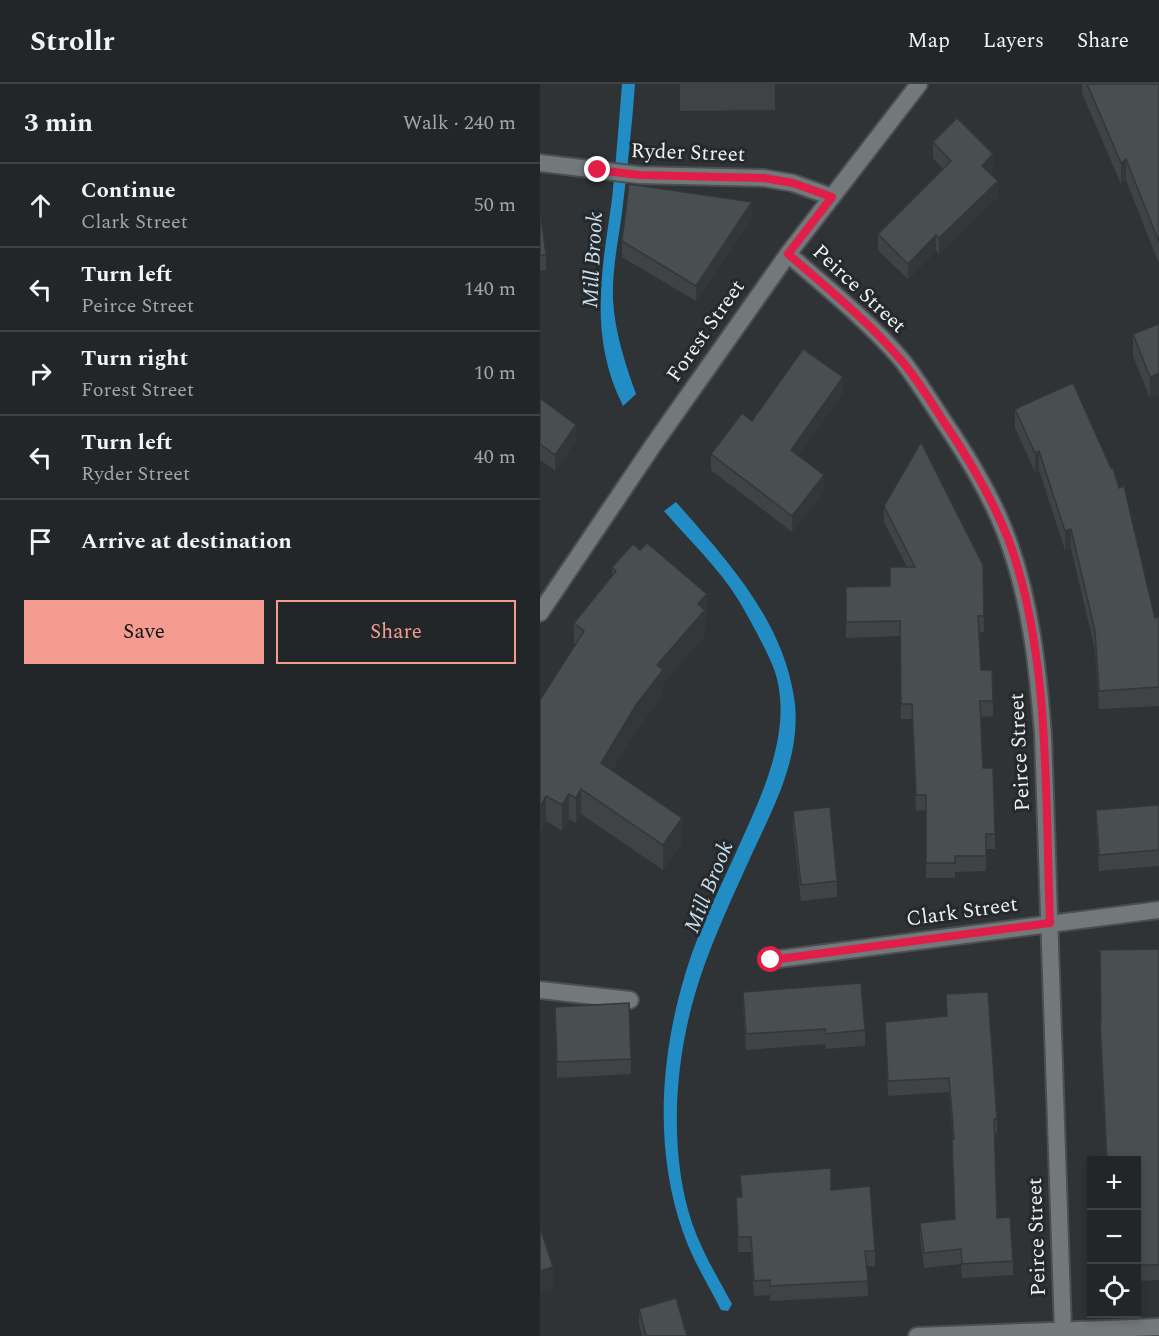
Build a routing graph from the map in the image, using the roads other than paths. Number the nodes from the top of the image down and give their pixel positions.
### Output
1 (920, 84) edge
2 (540, 164) edge
3 (832, 197) junction
4 (788, 254) junction
5 (540, 613) edge
6 (1159, 910) edge
7 (1050, 923) junction
8 (771, 960) dead end
9 (540, 990) edge
10 (630, 1000) dead end
11 (1159, 1327) edge
12 (1063, 1331) junction
13 (917, 1336) edge

1 - 3 street, Forest Street
2 - 3 street, Ryder Street
3 - 4 street, Forest Street
4 - 5 street, Forest Street
4 - 7 street, Peirce Street
6 - 7 street, Clark Street
7 - 8 street, Clark Street
7 - 12 street, Peirce Street
9 - 10 street
11 - 12 street
12 - 13 street

